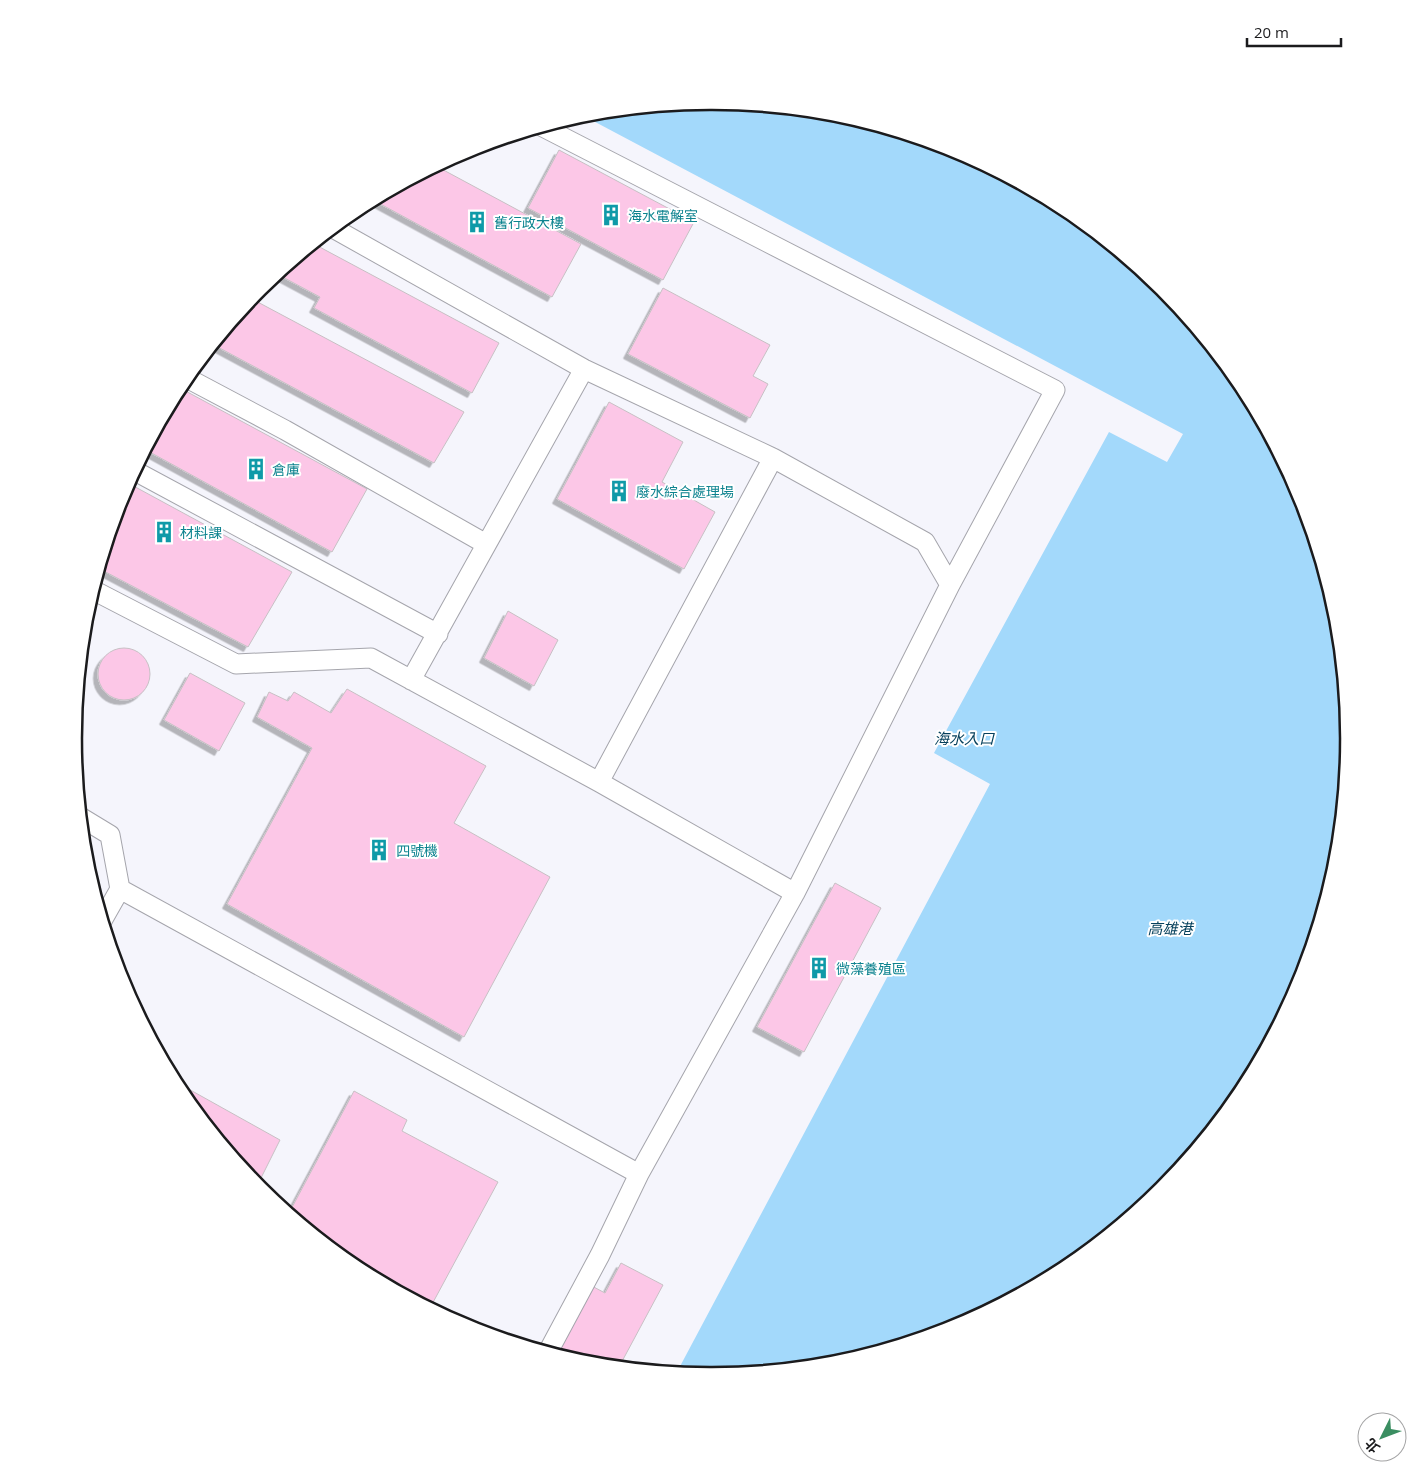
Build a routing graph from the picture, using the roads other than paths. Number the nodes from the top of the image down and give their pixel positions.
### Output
1 (550, 131) edge
2 (340, 232) edge
3 (584, 369) junction
4 (193, 381) edge
5 (773, 458) junction
6 (141, 474) edge
7 (486, 544) junction
8 (950, 585) junction
9 (100, 594) edge
10 (438, 634) junction
11 (411, 680) junction
12 (599, 782) junction
13 (88, 821) edge
14 (120, 889) junction
15 (795, 893) junction
16 (107, 912) edge
17 (639, 1174) junction
18 (551, 1347) edge

1 - 8 lane
2 - 3 lane
3 - 5 lane
3 - 7 lane
4 - 7 lane
5 - 8 lane
5 - 12 lane
6 - 10 lane
7 - 10 lane
8 - 15 lane
9 - 11 lane
10 - 11 lane
11 - 12 lane
12 - 15 lane
13 - 14 lane
14 - 16 lane
14 - 17 lane
15 - 17 lane
17 - 18 lane

